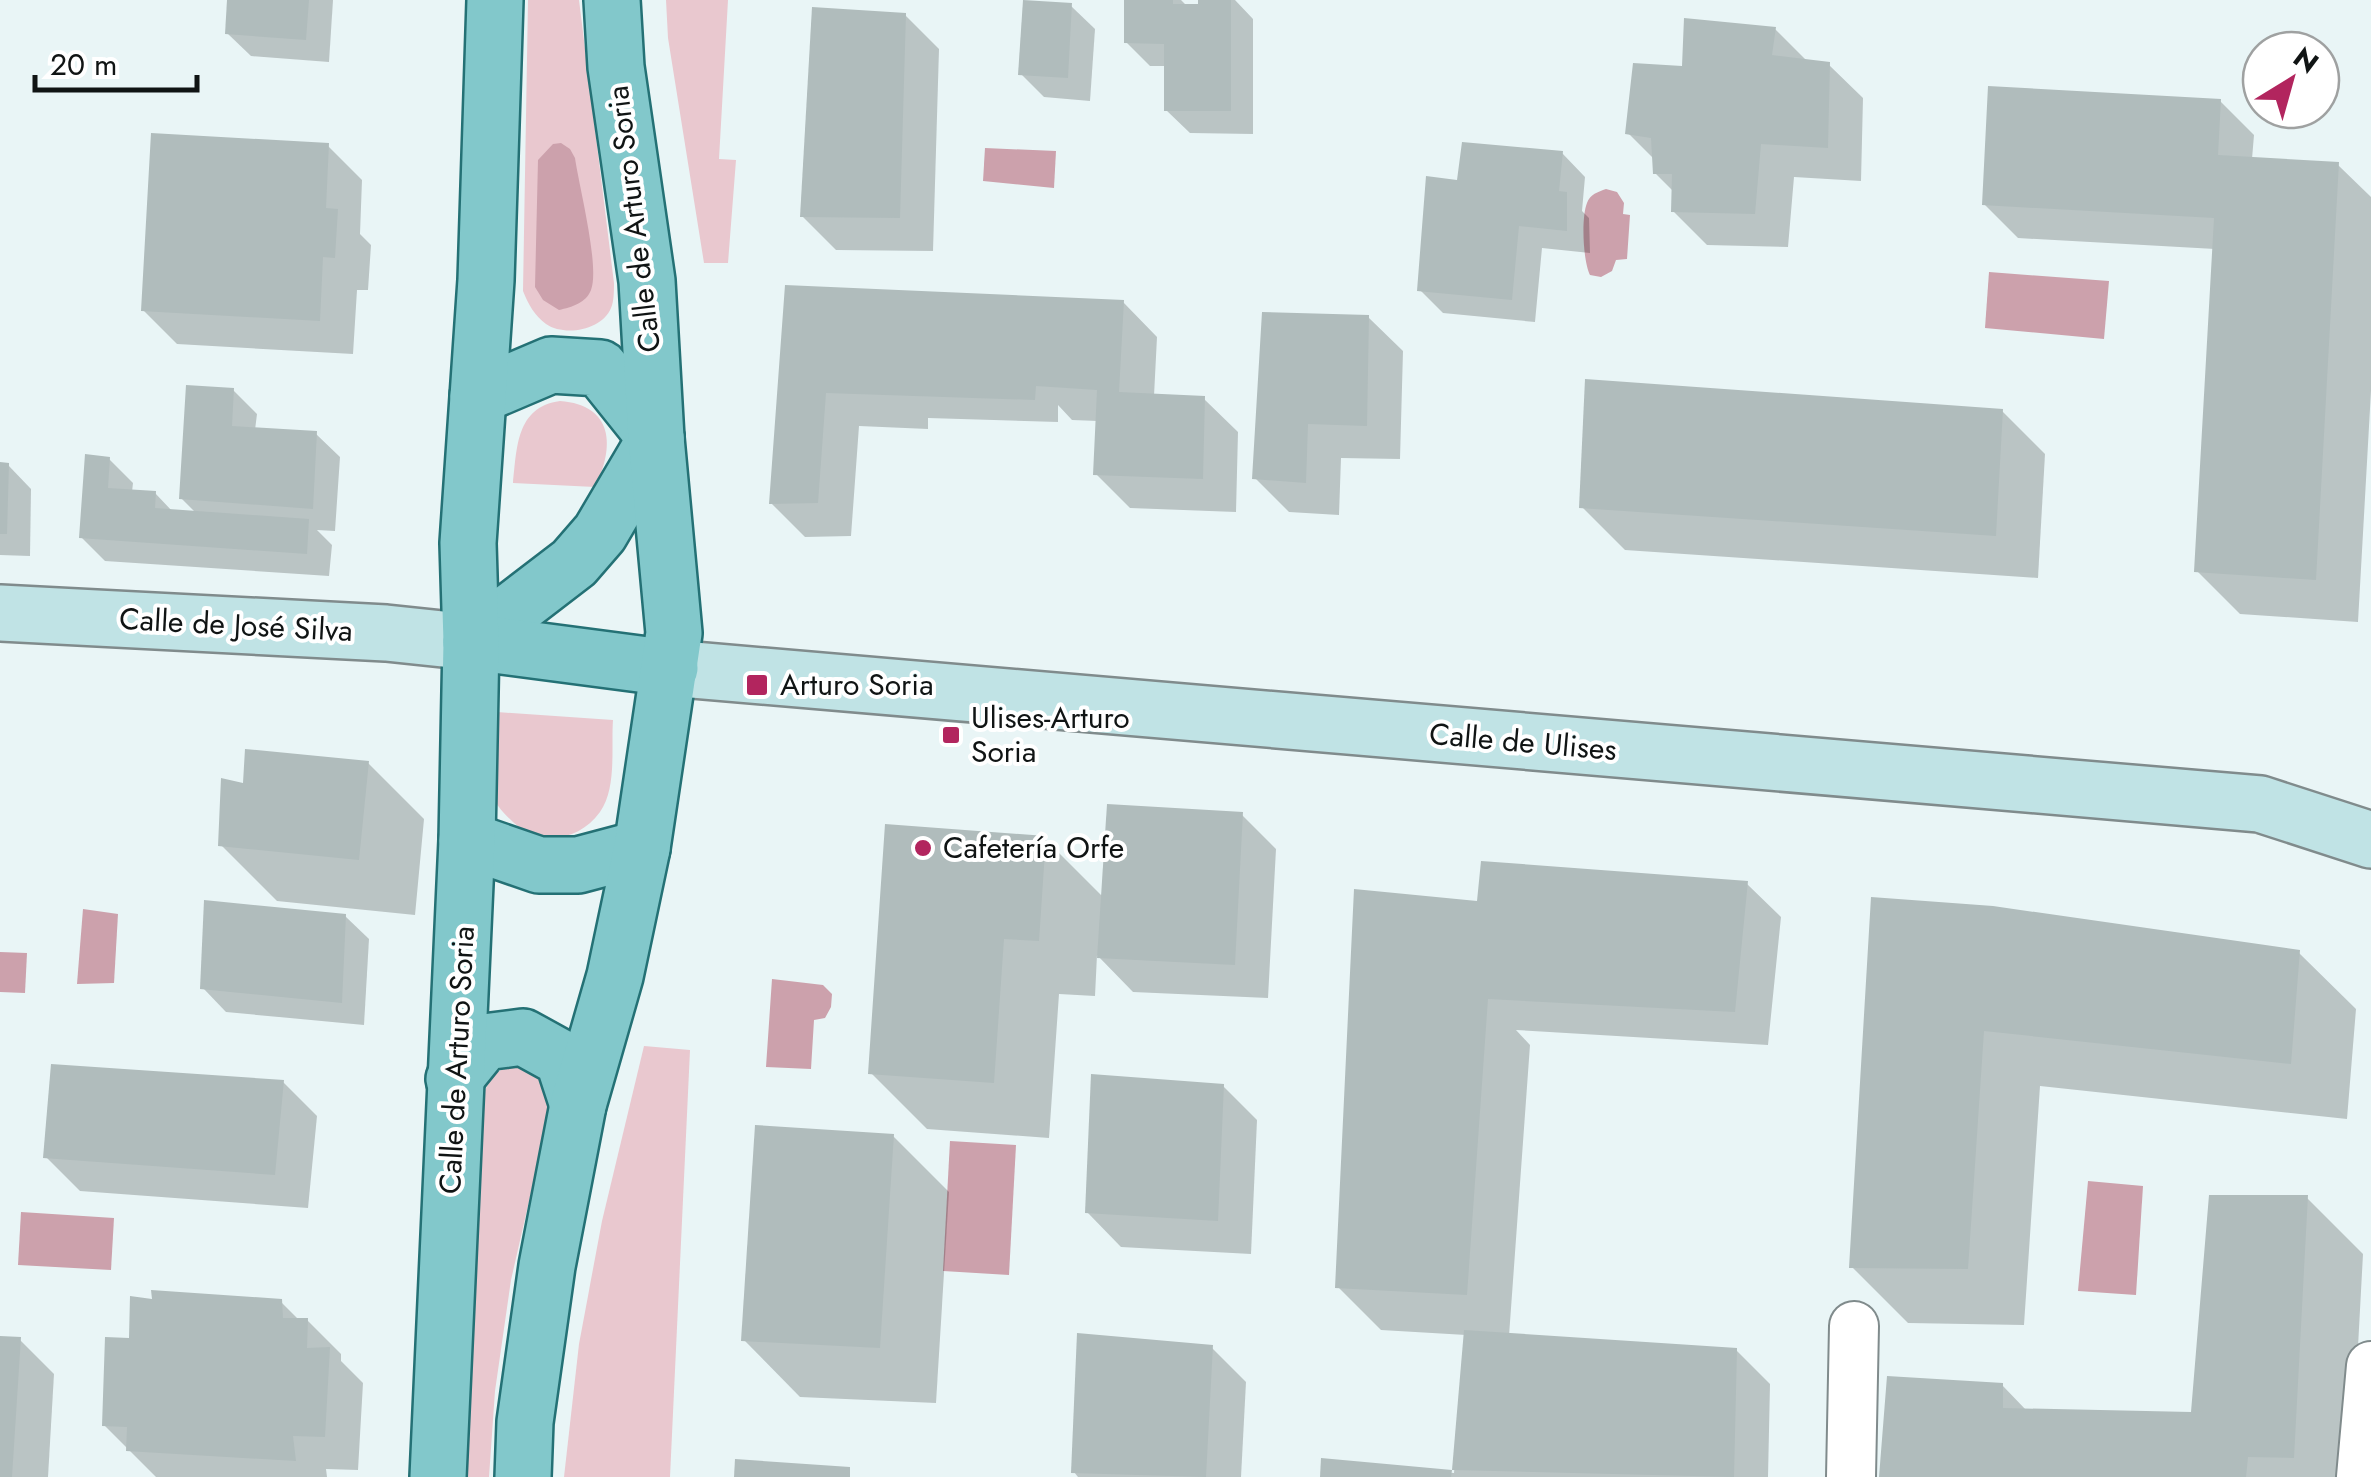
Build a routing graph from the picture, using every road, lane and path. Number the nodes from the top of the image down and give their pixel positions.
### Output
1 (495, 0) edge
2 (612, 0) edge
3 (478, 396) junction
4 (656, 438) junction
5 (0, 613) edge
6 (471, 642) junction
7 (670, 668) junction
8 (467, 840) junction
9 (2371, 840) edge
10 (642, 848) junction
11 (454, 1079) junction
12 (578, 1105) junction
13 (1854, 1326) dead end
14 (2371, 1366) edge
15 (438, 1477) edge
16 (523, 1477) edge
17 (1851, 1477) edge
18 (2362, 1477) edge

1 - 3 main road, Calle de Arturo Soria
2 - 4 main road, Calle de Arturo Soria
3 - 4 main road, Calle de Arturo Soria
3 - 6 main road, Calle de Arturo Soria
4 - 6 main road
4 - 7 main road, Calle de Arturo Soria
5 - 6 street, Calle de José Silva
6 - 7 main road
6 - 8 main road, Calle de Arturo Soria
7 - 9 street, Calle de Ulises
7 - 10 main road, Calle de Arturo Soria
8 - 10 main road
8 - 11 main road, Calle de Arturo Soria
10 - 12 main road, Calle de Arturo Soria
11 - 12 main road
11 - 15 main road, Calle de Arturo Soria
12 - 16 main road, Calle de Arturo Soria
13 - 17 street
14 - 18 street

